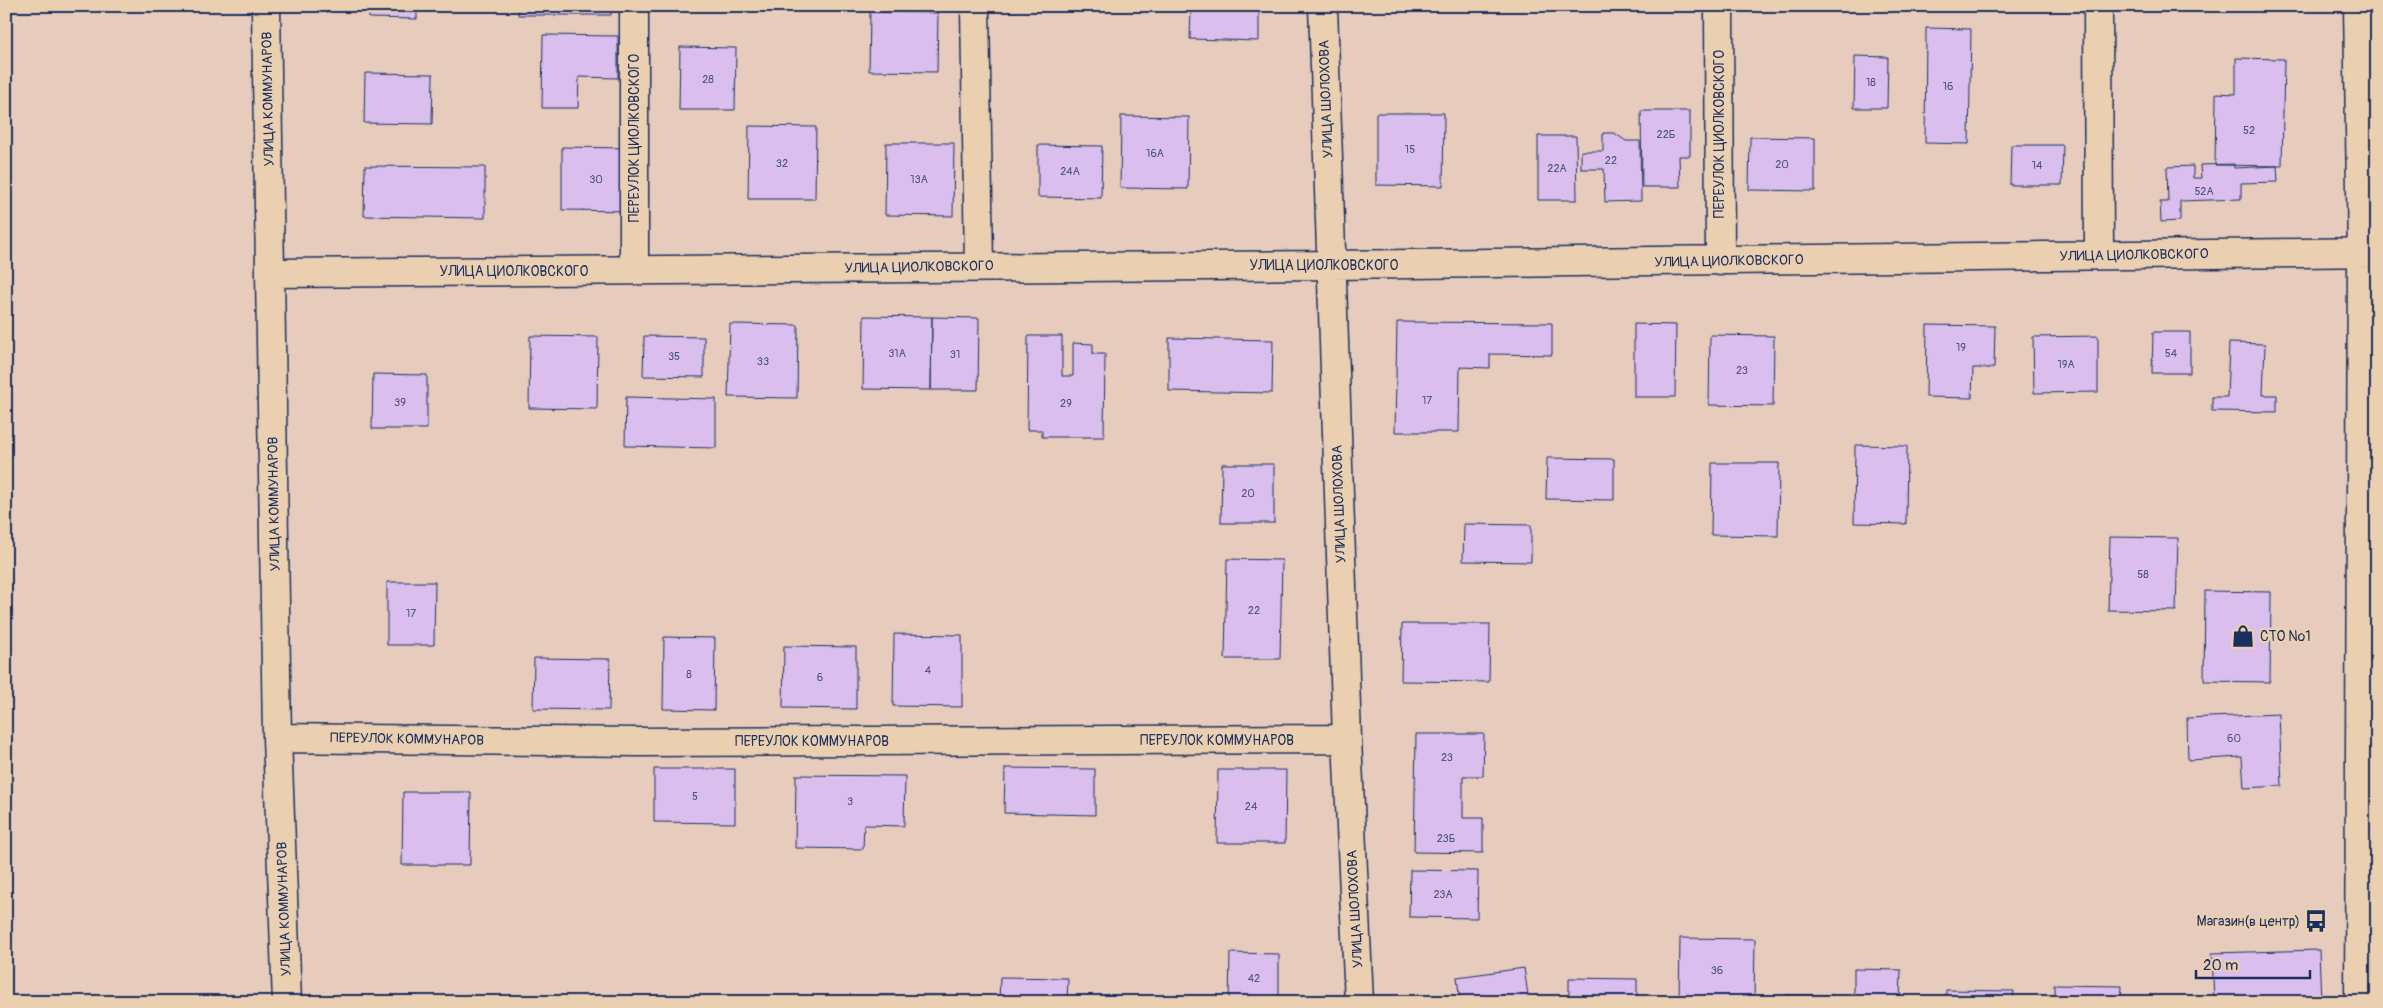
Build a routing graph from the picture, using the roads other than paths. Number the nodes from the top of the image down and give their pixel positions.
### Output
1 (266, 6) edge
2 (634, 6) edge
3 (975, 6) edge
4 (1324, 6) edge
5 (1719, 6) edge
6 (2098, 6) edge
7 (2358, 6) edge
8 (2369, 252) edge
9 (2099, 255) junction
10 (1720, 261) junction
11 (1332, 265) junction
12 (979, 266) junction
13 (634, 270) junction
14 (271, 273) junction
15 (277, 738) junction
16 (1346, 739) junction
17 (287, 1002) edge
18 (1359, 1002) edge
19 (2359, 1002) edge

1 - 14 street, УЛИЦА КОММУНАРОВ
2 - 13 street, ПЕРЕУЛОК ЦИОЛКОВСКОГО
3 - 12 street
4 - 11 street, УЛИЦА ШОЛОХОВА
5 - 10 street, ПЕРЕУЛОК ЦИОЛКОВСКОГО
6 - 9 street
7 - 8 street
8 - 9 street, УЛИЦА ЦИОЛКОВСКОГО
8 - 19 street
9 - 10 street, УЛИЦА ЦИОЛКОВСКОГО
10 - 11 street, УЛИЦА ЦИОЛКОВСКОГО
11 - 12 street, УЛИЦА ЦИОЛКОВСКОГО
11 - 16 street, УЛИЦА ШОЛОХОВА
12 - 13 street, УЛИЦА ЦИОЛКОВСКОГО
13 - 14 street, УЛИЦА ЦИОЛКОВСКОГО
14 - 15 street, УЛИЦА КОММУНАРОВ
15 - 16 street, ПЕРЕУЛОК КОММУНАРОВ
15 - 17 street, УЛИЦА КОММУНАРОВ
16 - 18 street, УЛИЦА ШОЛОХОВА

